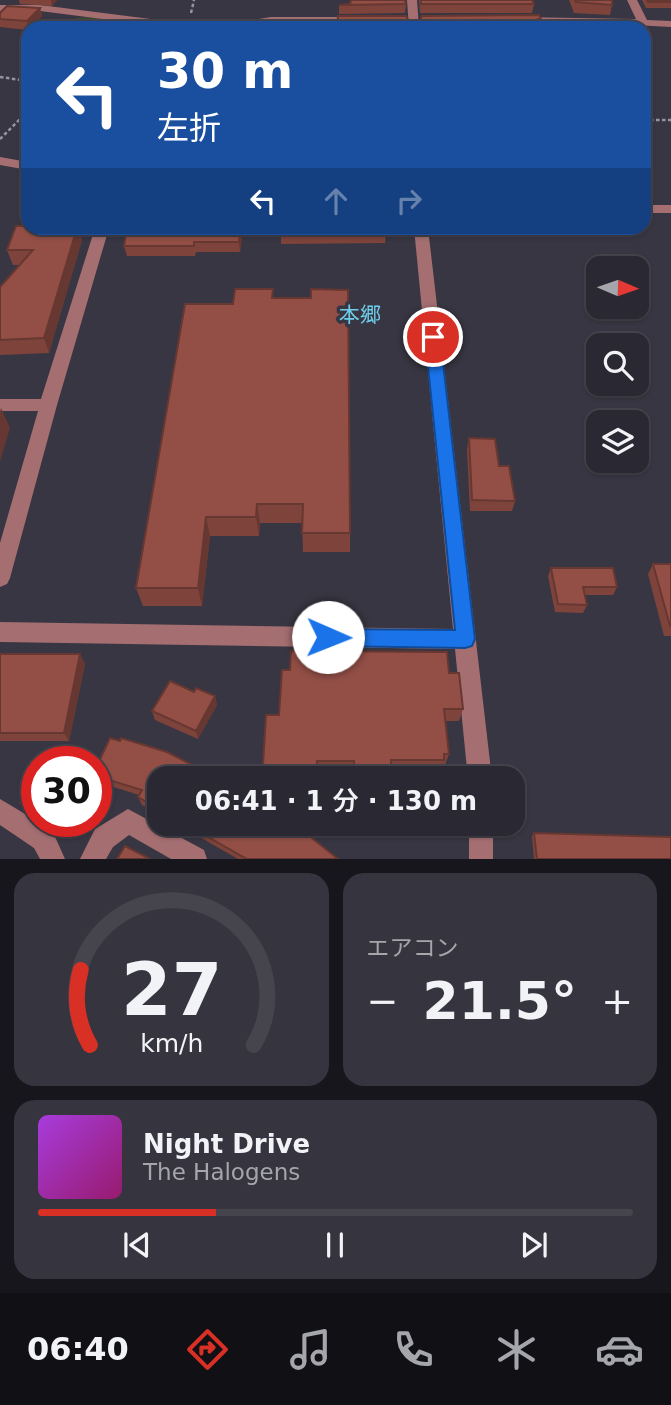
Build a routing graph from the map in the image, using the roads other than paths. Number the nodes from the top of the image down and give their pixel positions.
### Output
1 (412, 0) edge
2 (632, 0) edge
3 (0, 8) edge
4 (504, 20) edge
5 (141, 21) edge
6 (267, 21) edge
7 (375, 21) edge
8 (414, 21) edge
9 (622, 21) edge
10 (642, 21) edge
11 (651, 23) edge
12 (671, 24) edge
13 (0, 161) edge
14 (21, 165) edge
15 (651, 209) edge
16 (671, 209) edge
17 (100, 235) edge
18 (422, 235) edge
19 (0, 405) edge
20 (48, 405) junction
21 (0, 578) edge
22 (0, 632) edge
23 (465, 639) junction
24 (479, 766) edge
25 (0, 811) edge
26 (481, 836) edge
27 (53, 859) edge
28 (92, 859) edge
29 (195, 859) edge
30 (481, 859) edge

1 - 8 street
2 - 10 street
3 - 5 street
4 - 9 street
6 - 7 street
11 - 12 street
13 - 14 street
15 - 16 street
17 - 20 street
18 - 23 street
19 - 20 street
20 - 21 street
22 - 23 street
23 - 24 street
25 - 27 street
26 - 30 street
28 - 29 street

